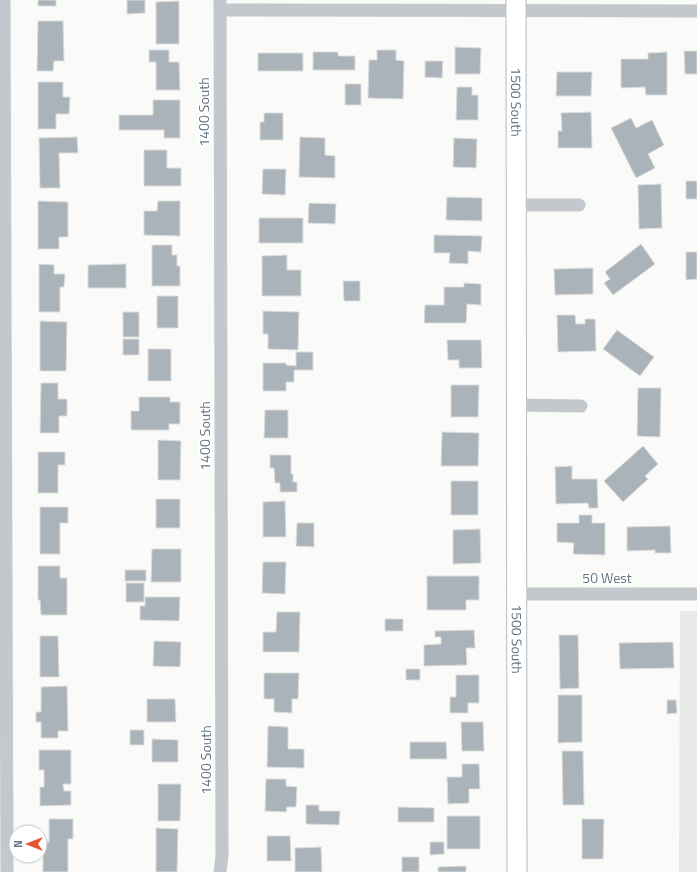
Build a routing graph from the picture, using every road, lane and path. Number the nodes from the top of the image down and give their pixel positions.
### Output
1 (4, 0) edge
2 (220, 5) edge
3 (516, 5) edge
4 (697, 11) edge
5 (517, 205) junction
6 (579, 205) dead end
7 (517, 405) junction
8 (581, 406) dead end
9 (517, 594) junction
10 (697, 594) edge
11 (7, 872) edge
12 (220, 872) edge
13 (517, 872) edge

1 - 11 street
2 - 3 street
2 - 12 street, 1400 South
3 - 4 street
3 - 5 street, 1500 South
5 - 6 street
5 - 7 street, 1500 South
7 - 8 street
7 - 9 street, 1500 South
9 - 10 street, 50 West
9 - 13 street, 1500 South

